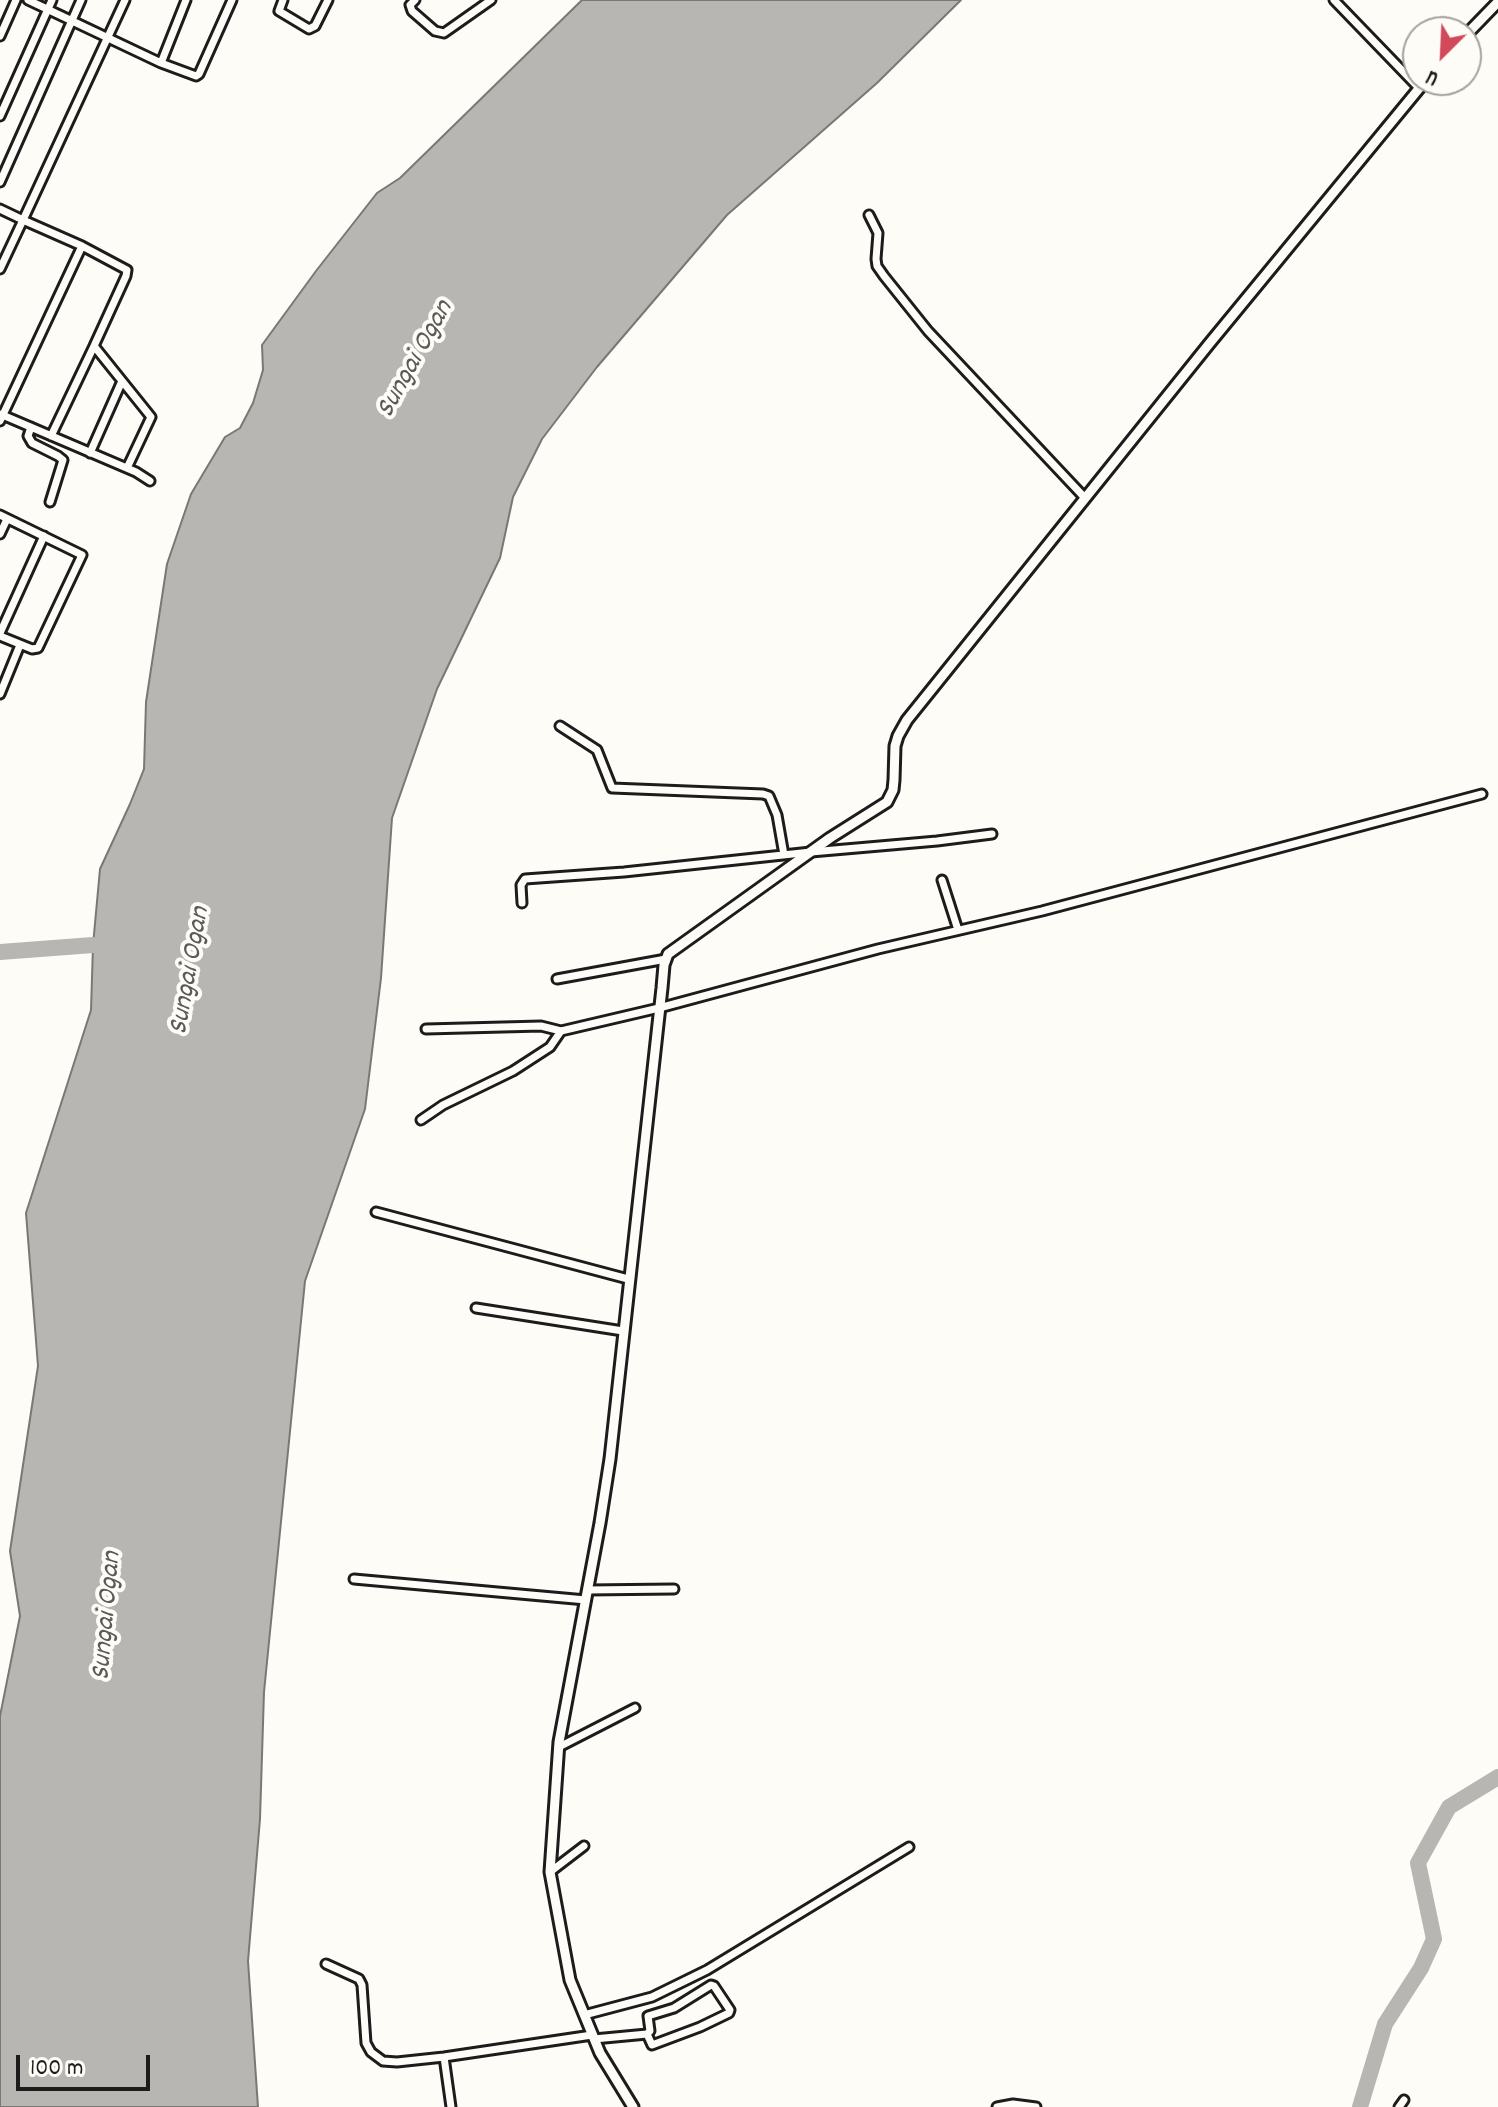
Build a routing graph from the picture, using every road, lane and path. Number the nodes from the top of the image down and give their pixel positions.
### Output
1 (16, 0) edge
2 (28, 0) edge
3 (52, 0) edge
4 (81, 0) edge
5 (125, 0) edge
6 (186, 0) edge
7 (232, 0) edge
8 (283, 0) edge
9 (328, 0) edge
10 (415, 0) edge
11 (491, 0) edge
12 (1334, 0) edge
13 (1498, 2) edge
14 (47, 10) junction
15 (1482, 18) edge
16 (72, 21) junction
17 (0, 36) edge
18 (108, 38) junction
19 (161, 63) junction
20 (1402, 64) edge
21 (1413, 96) edge
22 (0, 116) edge
23 (0, 182) edge
24 (0, 209) edge
25 (869, 215) dead end
26 (23, 220) junction
27 (82, 246) junction
28 (0, 269) edge
29 (94, 346) junction
30 (122, 381) junction
31 (1, 417) edge
32 (31, 427) junction
33 (51, 436) junction
34 (90, 453) junction
35 (127, 468) junction
36 (150, 481) dead end
37 (1085, 498) junction
38 (50, 502) dead end
39 (4, 517) edge
40 (0, 534) edge
41 (44, 536) junction
42 (0, 634) edge
43 (20, 645) junction
44 (0, 694) edge
45 (560, 726) dead end
46 (1482, 794) dead end
47 (992, 834) dead end
48 (811, 852) junction
49 (784, 855) junction
50 (942, 880) dead end
51 (522, 903) dead end
52 (956, 927) junction
53 (665, 962) junction
54 (557, 979) dead end
55 (659, 1008) junction
56 (426, 1029) dead end
57 (561, 1031) junction
58 (421, 1120) dead end
59 (376, 1212) dead end
60 (628, 1279) junction
61 (476, 1308) dead end
62 (623, 1331) junction
63 (354, 1579) dead end
64 (674, 1589) dead end
65 (586, 1595) junction
66 (635, 1708) dead end
67 (559, 1747) junction
68 (584, 1846) dead end
69 (909, 1847) dead end
70 (550, 1872) junction
71 (326, 1964) dead end
72 (584, 2015) junction
73 (647, 2034) junction
74 (593, 2037) junction
75 (444, 2057) junction
76 (451, 2107) edge
77 (633, 2107) edge
78 (997, 2107) edge
79 (1036, 2107) edge

1 - 17 street
2 - 14 street
3 - 14 street
4 - 16 street
5 - 18 street
6 - 19 street
7 - 19 street
8 - 9 street
10 - 11 street
12 - 20 street
13 - 15 street
14 - 16 street
14 - 22 street
16 - 18 street
16 - 23 street
18 - 19 street
18 - 26 street
21 - 37 street
24 - 26 street
25 - 37 street
26 - 27 street
26 - 28 street
27 - 29 street
27 - 31 street
29 - 30 street
29 - 33 street
30 - 34 street
30 - 35 street
31 - 32 street
32 - 33 street
32 - 38 street
33 - 34 street
34 - 35 street
35 - 36 street
37 - 48 street
39 - 40 street
39 - 41 street
41 - 42 street
41 - 43 street
42 - 43 street
43 - 44 street
45 - 49 street
46 - 52 street
47 - 48 street
48 - 49 street
48 - 53 street
49 - 51 street
50 - 52 street
52 - 55 street
53 - 54 street
53 - 55 street
55 - 57 street
55 - 60 street
56 - 57 street
57 - 58 street
59 - 60 street
60 - 62 street
61 - 62 street
62 - 65 street
63 - 65 street
64 - 65 street
65 - 67 street
66 - 67 street
67 - 70 street
68 - 70 street
69 - 72 street
70 - 72 street
71 - 75 street
72 - 74 street
73 - 73 street
73 - 74 street
74 - 75 street
74 - 77 street
75 - 76 street
78 - 79 street

